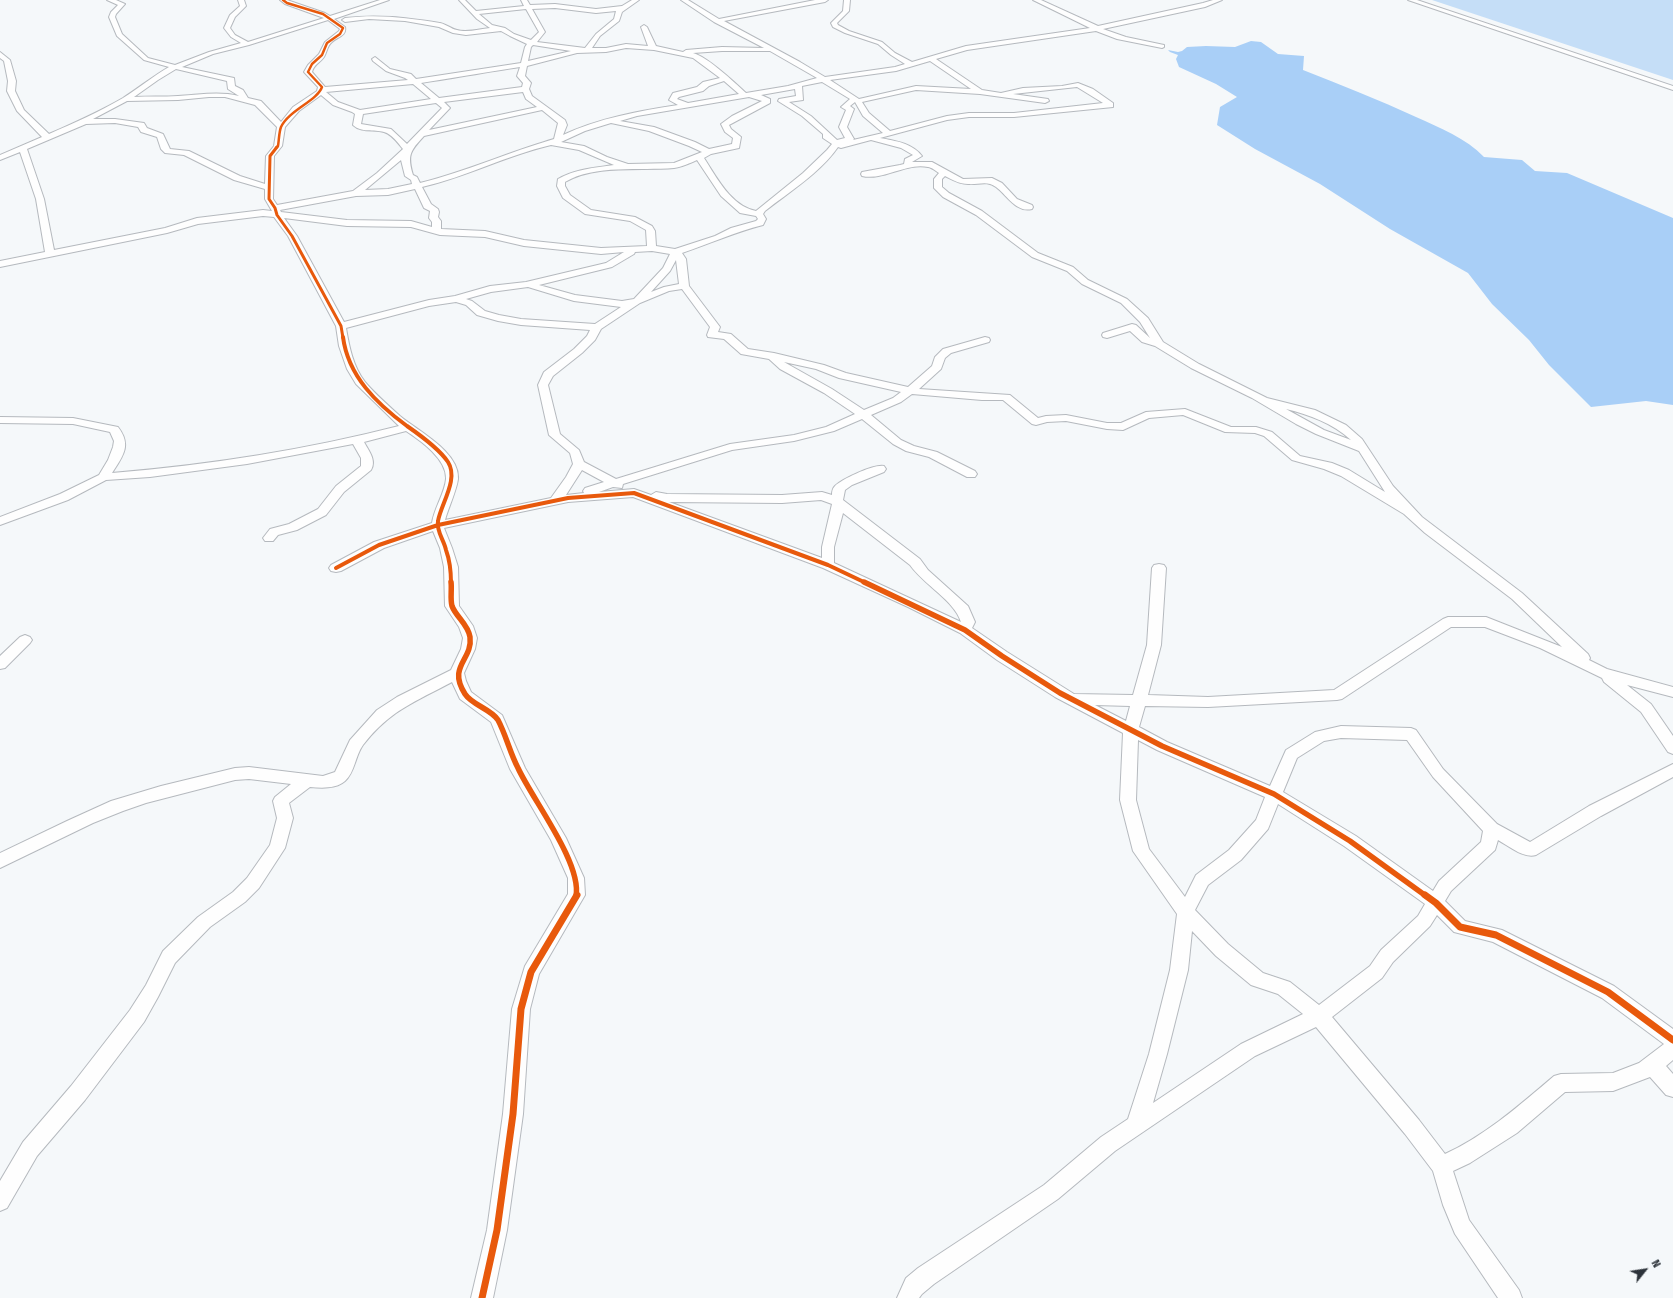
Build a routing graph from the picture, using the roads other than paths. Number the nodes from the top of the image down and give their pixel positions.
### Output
1 (110, 0) edge
2 (241, 0) edge
3 (283, 0) edge
4 (386, 0) edge
5 (462, 0) edge
6 (524, 0) edge
7 (636, 0) edge
8 (684, 0) edge
9 (825, 0) edge
10 (847, 0) edge
11 (1036, 0) edge
12 (1219, 0) edge
13 (1411, 0) edge
14 (301, 3) edge
15 (529, 7) junction
16 (623, 8) junction
17 (474, 13) junction
18 (331, 19) junction
19 (716, 20) junction
20 (644, 27) dead end
21 (500, 28) junction
22 (1094, 28) junction
23 (532, 43) junction
24 (247, 44) junction
25 (1162, 46) dead end
26 (654, 48) junction
27 (587, 50) junction
28 (772, 50) junction
29 (680, 53) junction
30 (0, 54) edge
31 (931, 58) junction
32 (375, 59) dead end
33 (525, 64) junction
34 (910, 64) junction
35 (175, 67) junction
36 (10, 70) junction
37 (0, 71) edge
38 (724, 79) junction
39 (822, 80) junction
40 (415, 81) junction
41 (798, 86) junction
42 (1673, 88) edge
43 (525, 89) junction
44 (321, 90) junction
45 (980, 92) junction
46 (743, 95) junction
47 (1000, 95) junction
48 (14, 96) junction
49 (2, 97) dead end
50 (126, 99) junction
51 (246, 100) junction
52 (439, 100) junction
53 (856, 100) junction
54 (1045, 101) dead end
55 (688, 105) junction
56 (544, 108) junction
57 (358, 113) junction
58 (610, 121) junction
59 (83, 122) junction
60 (281, 127) junction
61 (422, 134) junction
62 (889, 134) junction
63 (396, 137) junction
64 (48, 138) junction
65 (871, 139) junction
66 (554, 142) junction
67 (835, 146) junction
68 (22, 149) junction
69 (407, 149) junction
70 (708, 152) junction
71 (699, 157) junction
72 (0, 158) edge
73 (908, 165) junction
74 (625, 166) junction
75 (944, 173) junction
76 (865, 174) dead end
77 (418, 186) junction
78 (269, 188) junction
79 (356, 193) junction
80 (1029, 207) dead end
81 (276, 211) junction
82 (759, 214) junction
83 (436, 230) junction
84 (652, 248) junction
85 (634, 250) junction
86 (50, 252) junction
87 (676, 252) junction
88 (0, 264) edge
89 (526, 285) junction
90 (684, 286) junction
91 (456, 299) junction
92 (637, 301) junction
93 (341, 326) junction
94 (596, 327) junction
95 (1107, 335) dead end
96 (985, 340) dead end
97 (1159, 344) junction
98 (772, 356) junction
99 (910, 391) junction
100 (863, 414) junction
101 (0, 420) edge
102 (409, 427) junction
103 (357, 440) junction
104 (579, 464) junction
105 (880, 469) dead end
106 (971, 474) dead end
107 (103, 477) junction
108 (614, 483) junction
109 (634, 493) junction
110 (561, 499) junction
111 (838, 502) junction
112 (1407, 510) junction
113 (0, 521) edge
114 (438, 525) junction
115 (269, 538) dead end
116 (828, 565) junction
117 (336, 568) dead end
118 (1159, 568) dead end
119 (965, 630) junction
120 (24, 640) dead end
121 (0, 664) edge
122 (457, 673) junction
123 (1602, 673) junction
124 (1673, 692) edge
125 (1071, 699) junction
126 (1138, 700) junction
127 (1131, 730) junction
128 (1673, 748) edge
129 (1673, 770) edge
130 (307, 780) junction
131 (1274, 794) junction
132 (1491, 829) junction
133 (2, 858) edge
134 (1436, 903) junction
135 (1186, 912) junction
136 (1319, 1016) junction
137 (1673, 1040) edge
138 (1673, 1049) edge
139 (1652, 1065) junction
140 (1673, 1088) edge
141 (1136, 1125) junction
142 (1441, 1166) junction
143 (0, 1201) edge
144 (482, 1298) edge
145 (908, 1298) edge
146 (1511, 1298) edge

1 - 35 street
2 - 24 street
3 - 14 street
4 - 18 street
5 - 17 street
6 - 15 street
7 - 16 street
8 - 19 street
9 - 19 street
10 - 34 street
11 - 22 street
12 - 22 street
13 - 42 street
14 - 18 street
15 - 16 street
15 - 17 street
15 - 23 street
16 - 27 street
17 - 21 street
18 - 21 street
18 - 24 street
18 - 44 street
19 - 28 street
20 - 26 street
21 - 23 street
22 - 25 street
22 - 31 street
23 - 27 street
23 - 33 street
24 - 35 street
26 - 27 street
26 - 29 street
27 - 33 street
28 - 29 street
28 - 39 street
29 - 38 street
30 - 36 street
31 - 34 street
31 - 45 street
32 - 40 street
33 - 40 street
33 - 43 street
34 - 39 street
35 - 50 street
35 - 51 street
36 - 37 street
36 - 48 street
38 - 46 street
38 - 55 street
39 - 41 street
39 - 53 street
40 - 44 street
40 - 52 street
41 - 46 street
41 - 67 street
43 - 52 street
43 - 56 street
44 - 57 street
44 - 60 street
45 - 47 street
45 - 53 street
46 - 55 street
46 - 70 street
47 - 54 street
47 - 62 street
48 - 49 street
48 - 64 street
50 - 51 street
50 - 59 street
51 - 60 street
52 - 57 street
52 - 61 street
53 - 62 street
53 - 67 street
55 - 58 street
56 - 61 street
56 - 66 street
57 - 63 street
58 - 66 street
58 - 70 street
59 - 64 street
59 - 78 street
60 - 78 street
61 - 63 street
61 - 69 street
62 - 65 street
63 - 69 street
64 - 68 street
65 - 67 street
65 - 73 street
66 - 74 street
66 - 77 street
67 - 82 street
68 - 72 street
68 - 86 street
69 - 77 street
69 - 79 street
70 - 71 street
71 - 74 street
71 - 82 street
73 - 75 street
73 - 76 street
74 - 84 street
75 - 80 street
75 - 97 street
77 - 79 street
77 - 83 street
78 - 81 street
79 - 81 street
81 - 83 street
81 - 86 street
81 - 93 street
82 - 87 street
83 - 85 street
84 - 85 street
84 - 87 street
85 - 89 street
86 - 88 street
87 - 90 street
87 - 92 street
89 - 91 street
89 - 92 street
90 - 92 street
90 - 98 street
91 - 93 street
91 - 94 street
92 - 94 street
93 - 102 street
94 - 104 street
95 - 97 street
96 - 99 street
97 - 112 street
98 - 99 street
98 - 100 street
99 - 100 street
99 - 112 street
100 - 106 street
100 - 108 street
101 - 107 street
102 - 103 street
102 - 114 street
103 - 107 street
103 - 115 street
104 - 108 street
104 - 110 street
105 - 111 street
107 - 113 street
108 - 109 street
108 - 110 street
109 - 110 street
109 - 111 street
109 - 116 street
110 - 114 street
111 - 116 street
111 - 119 street
112 - 123 street
114 - 117 street
114 - 122 street
116 - 119 street
118 - 126 street
119 - 125 street
120 - 121 street
122 - 130 street
122 - 144 street
123 - 124 street
123 - 126 street
123 - 128 street
125 - 126 street
125 - 127 street
126 - 127 street
127 - 131 street
127 - 135 street
129 - 132 street
130 - 133 street
130 - 143 street
131 - 132 street
131 - 134 street
131 - 135 street
132 - 134 street
134 - 136 street
134 - 137 street
135 - 136 street
135 - 141 street
136 - 141 street
136 - 142 street
138 - 139 street
139 - 140 street
139 - 142 street
141 - 145 street
142 - 146 street

